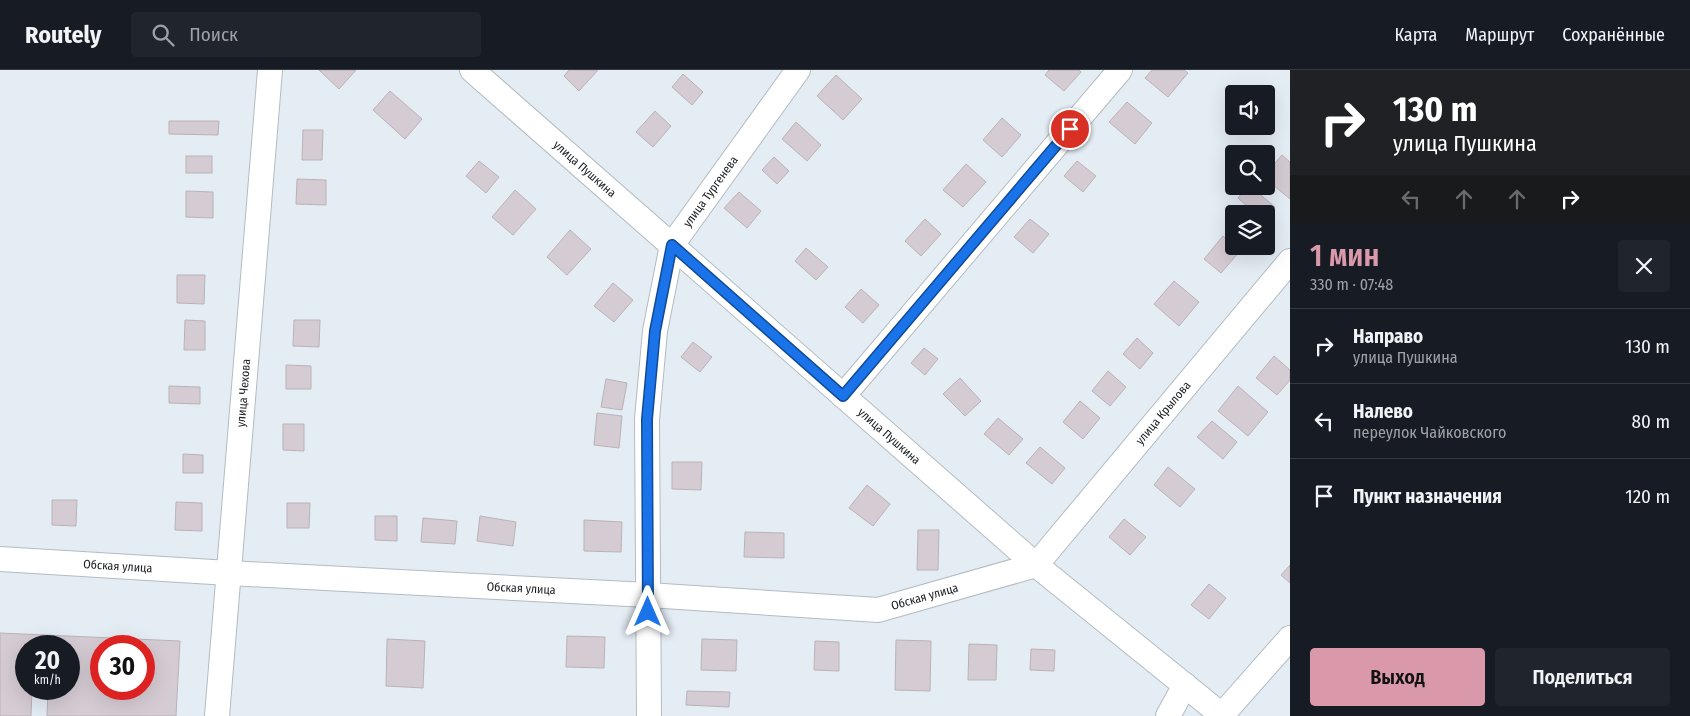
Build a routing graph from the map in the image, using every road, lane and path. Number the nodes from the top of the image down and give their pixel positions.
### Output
1 (270, 70) edge
2 (472, 70) edge
3 (798, 70) edge
4 (1120, 70) edge
5 (672, 245) junction
6 (1290, 260) edge
7 (843, 396) junction
8 (0, 559) edge
9 (1036, 565) junction
10 (229, 573) junction
11 (648, 595) junction
12 (1290, 638) edge
13 (1185, 685) junction
14 (217, 716) edge
15 (649, 716) edge
16 (1168, 716) edge
17 (1223, 716) edge

1 - 10 street, улица Чехова
2 - 5 street, улица Пушкина
3 - 5 street, улица Тургенева
4 - 7 street
5 - 7 street, улица Пушкина
5 - 11 street, улица Тургенева
6 - 9 street, улица Крылова
7 - 9 street, улица Пушкина
8 - 10 street, Обская улица
9 - 11 street, Обская улица
9 - 13 street, улица Пушкина
10 - 11 street, Обская улица
10 - 14 street, улица Чехова
11 - 15 street, улица Тургенева
12 - 17 street
13 - 16 street
13 - 17 street, улица Пушкина

